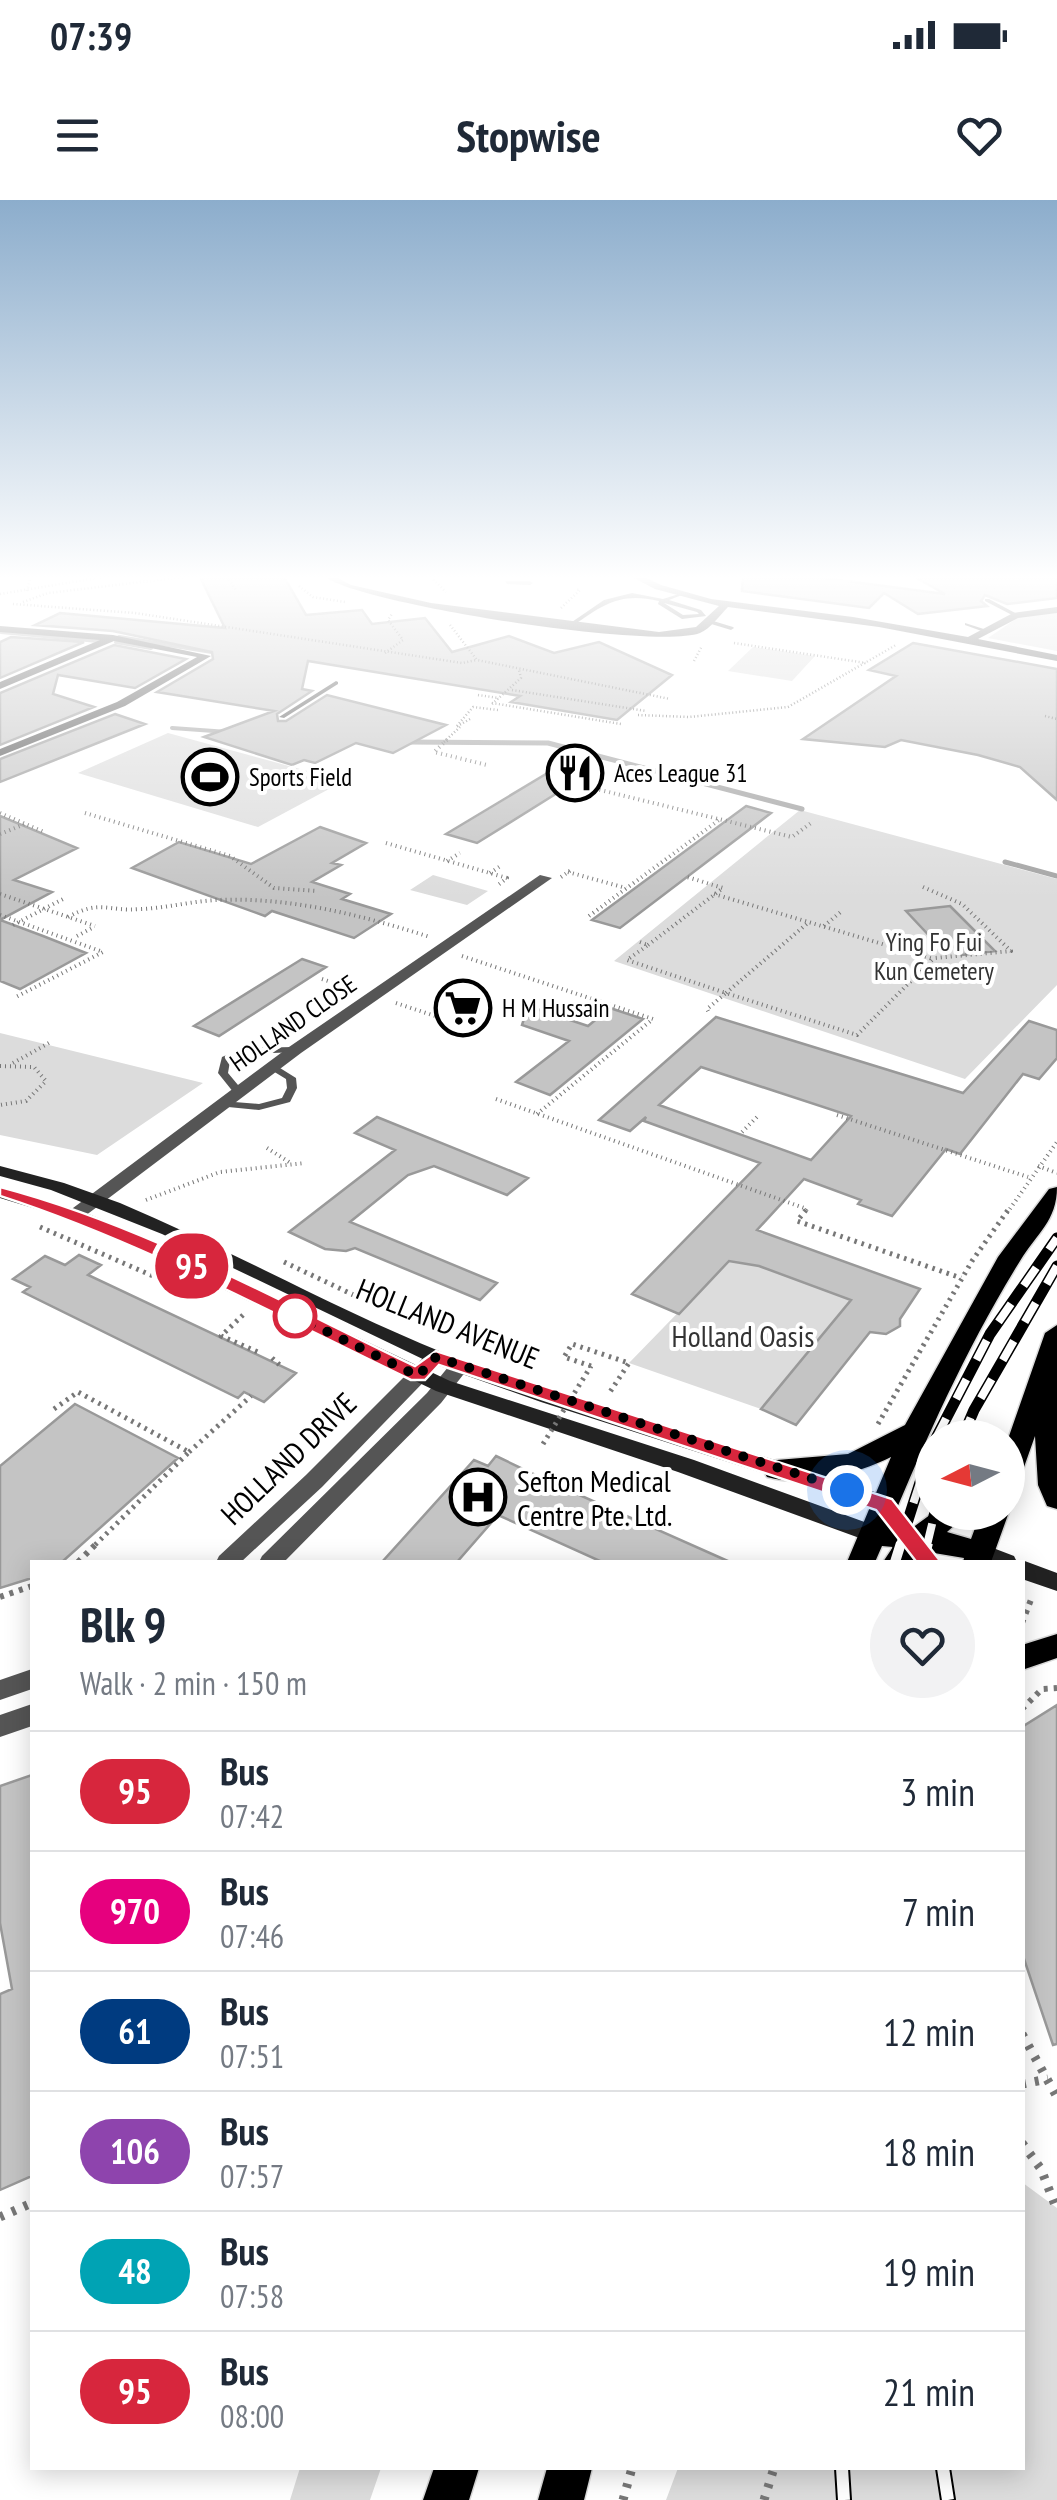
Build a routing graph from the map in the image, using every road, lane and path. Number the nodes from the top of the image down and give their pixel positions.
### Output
1 (156, 684) edge
2 (334, 684) edge
3 (516, 684) edge
4 (594, 684) edge
5 (828, 684) edge
6 (512, 690) junction
7 (499, 698) junction
8 (670, 699) dead end
9 (492, 704) junction
10 (473, 707) junction
11 (484, 708) junction
12 (498, 710) dead end
13 (646, 711) dead end
14 (638, 715) dead end
15 (282, 716) dead end
16 (1044, 716) dead end
17 (1057, 718) edge
18 (470, 719) dead end
19 (621, 724) dead end
20 (460, 727) junction
21 (0, 754) edge
22 (488, 765) dead end
23 (580, 784) dead end
24 (0, 813) edge
25 (85, 813) dead end
26 (719, 820) junction
27 (811, 823) dead end
28 (26, 824) junction
29 (44, 832) dead end
30 (0, 834) edge
31 (386, 843) dead end
32 (460, 853) dead end
33 (448, 861) junction
34 (502, 865) dead end
35 (568, 872) dead end
36 (490, 873) junction
37 (545, 878) dead end
38 (687, 878) dead end
39 (923, 887) dead end
40 (626, 888) junction
41 (492, 889) dead end
42 (318, 892) dead end
43 (0, 894) edge
44 (714, 894) junction
45 (65, 898) dead end
46 (44, 909) junction
47 (843, 910) dead end
48 (0, 915) edge
49 (588, 916) dead end
50 (68, 917) junction
51 (20, 922) junction
52 (809, 922) junction
53 (13, 925) dead end
54 (824, 926) junction
55 (78, 936) dead end
56 (434, 938) dead end
57 (640, 942) dead end
58 (648, 945) junction
59 (461, 956) dead end
60 (933, 958) junction
61 (322, 979) dead end
62 (345, 986) dead end
63 (726, 993) junction
64 (14, 998) dead end
65 (404, 1006) dead end
66 (709, 1013) dead end
67 (435, 1016) dead end
68 (49, 1042) dead end
69 (295, 1050) junction
70 (10, 1064) junction
71 (0, 1066) edge
72 (272, 1066) junction
73 (238, 1090) junction
74 (496, 1099) dead end
75 (222, 1104) junction
76 (0, 1105) edge
77 (537, 1114) junction
78 (759, 1115) dead end
79 (837, 1115) dead end
80 (742, 1132) dead end
81 (1057, 1142) edge
82 (268, 1148) dead end
83 (305, 1163) dead end
84 (292, 1164) junction
85 (1038, 1166) junction
86 (0, 1172) edge
87 (1057, 1173) edge
88 (1028, 1178) junction
89 (0, 1192) edge
90 (1057, 1194) edge
91 (146, 1200) dead end
92 (94, 1201) junction
93 (74, 1215) junction
94 (37, 1225) dead end
95 (223, 1259) junction
96 (205, 1272) junction
97 (961, 1278) junction
98 (209, 1300) dead end
99 (226, 1308) dead end
100 (243, 1315) junction
101 (259, 1322) dead end
102 (1057, 1333) edge
103 (260, 1353) dead end
104 (436, 1357) junction
105 (272, 1358) dead end
106 (460, 1366) junction
107 (282, 1367) dead end
108 (1044, 1370) junction
109 (418, 1376) junction
110 (443, 1386) junction
111 (251, 1396) dead end
112 (54, 1410) dead end
113 (598, 1410) junction
114 (1025, 1425) edge
115 (874, 1431) dead end
116 (912, 1432) junction
117 (542, 1444) dead end
118 (190, 1452) junction
119 (777, 1470) junction
120 (1057, 1499) edge
121 (884, 1504) junction
122 (938, 1530) edge
123 (992, 1530) edge
124 (873, 1534) junction
125 (914, 1555) edge
126 (988, 1559) edge
127 (80, 1560) edge
128 (229, 1560) edge
129 (272, 1560) edge
130 (861, 1560) edge
131 (1025, 1570) edge
132 (1057, 1582) edge
133 (30, 1587) edge
134 (0, 1597) edge
135 (1057, 1646) edge
136 (1025, 1657) edge
137 (30, 1680) edge
138 (1057, 1688) edge
139 (0, 1690) edge
140 (1025, 1706) edge
141 (30, 1716) edge
142 (0, 1726) edge
143 (1025, 2039) edge
144 (1048, 2080) junction
145 (1025, 2084) edge
146 (1057, 2097) edge
147 (1025, 2147) edge
148 (30, 2205) edge
149 (1057, 2210) edge
150 (0, 2217) edge
151 (456, 2470) edge
152 (569, 2470) edge
153 (632, 2470) edge
154 (773, 2470) edge
155 (446, 2500) edge
156 (561, 2500) edge
157 (624, 2500) edge
158 (764, 2500) edge

1 - 21 street
2 - 15 lane
3 - 6 path
4 - 8 path
5 - 14 path
6 - 7 path
6 - 13 path
7 - 9 path
7 - 10 path
9 - 11 path
9 - 19 path
10 - 11 path
10 - 20 path
11 - 12 path
16 - 17 path
18 - 20 path
20 - 22 path
23 - 26 path
24 - 28 path
25 - 42 path
26 - 27 path
26 - 40 path
28 - 29 path
28 - 30 path
31 - 33 path
32 - 33 path
33 - 36 path
34 - 36 path
35 - 40 path
36 - 41 path
37 - 69 street, HOLLAND CLOSE
38 - 44 path
39 - 60 path
40 - 49 path
43 - 46 path
44 - 52 path
44 - 58 path
45 - 46 path
46 - 50 path
46 - 51 path
47 - 54 path
48 - 51 path
50 - 55 path
50 - 56 path
51 - 53 path
51 - 64 path
52 - 54 path
52 - 63 path
54 - 60 path
57 - 58 path
58 - 63 path
59 - 77 path
60 - 63 path
61 - 62 path
63 - 66 path
65 - 67 path
68 - 70 path
69 - 72 street, HOLLAND CLOSE
69 - 73 lane
70 - 71 path
70 - 76 path
72 - 73 street, HOLLAND CLOSE
72 - 75 lane
73 - 75 street, HOLLAND CLOSE
74 - 77 path
75 - 92 street, HOLLAND CLOSE
77 - 97 path
78 - 80 path
79 - 88 path
81 - 85 path
82 - 84 path
83 - 84 path
84 - 91 path
85 - 87 path
85 - 88 path
86 - 92 street, HOLLAND AVENUE
88 - 97 path
89 - 93 street, HOLLAND AVENUE
90 - 116 main road
92 - 93 street, HOLLAND CLOSE
92 - 95 street, HOLLAND AVENUE
93 - 96 street, HOLLAND AVENUE
94 - 98 path
95 - 96 street
95 - 104 street, HOLLAND AVENUE
96 - 109 street, HOLLAND AVENUE
97 - 115 path
99 - 100 path
100 - 101 path
100 - 103 path
102 - 108 main road
104 - 106 street, HOLLAND AVENUE
104 - 109 street, HOLLAND DRIVE
105 - 107 path
106 - 110 street, HOLLAND DRIVE
106 - 113 street, HOLLAND AVENUE
108 - 114 main road
108 - 120 main road
109 - 110 street, HOLLAND AVENUE
109 - 128 street, HOLLAND DRIVE
110 - 124 street, HOLLAND AVENUE
110 - 129 street, HOLLAND DRIVE
111 - 118 path
112 - 118 path
113 - 117 path, bridge
113 - 119 street, HOLLAND AVENUE
116 - 119 main road
116 - 121 main road
118 - 127 path
119 - 121 street, HOLLAND AVENUE
121 - 124 main road
121 - 125 main road
122 - 125 main road
123 - 126 main road
124 - 125 main road
124 - 130 main road
125 - 126 main road
131 - 132 street
133 - 134 path
135 - 136 main road
137 - 139 street
138 - 140 path
141 - 142 street
143 - 144 path
144 - 145 path
144 - 146 path
147 - 149 path
148 - 150 path
151 - 155 main road
152 - 156 main road
153 - 157 path
154 - 158 path

